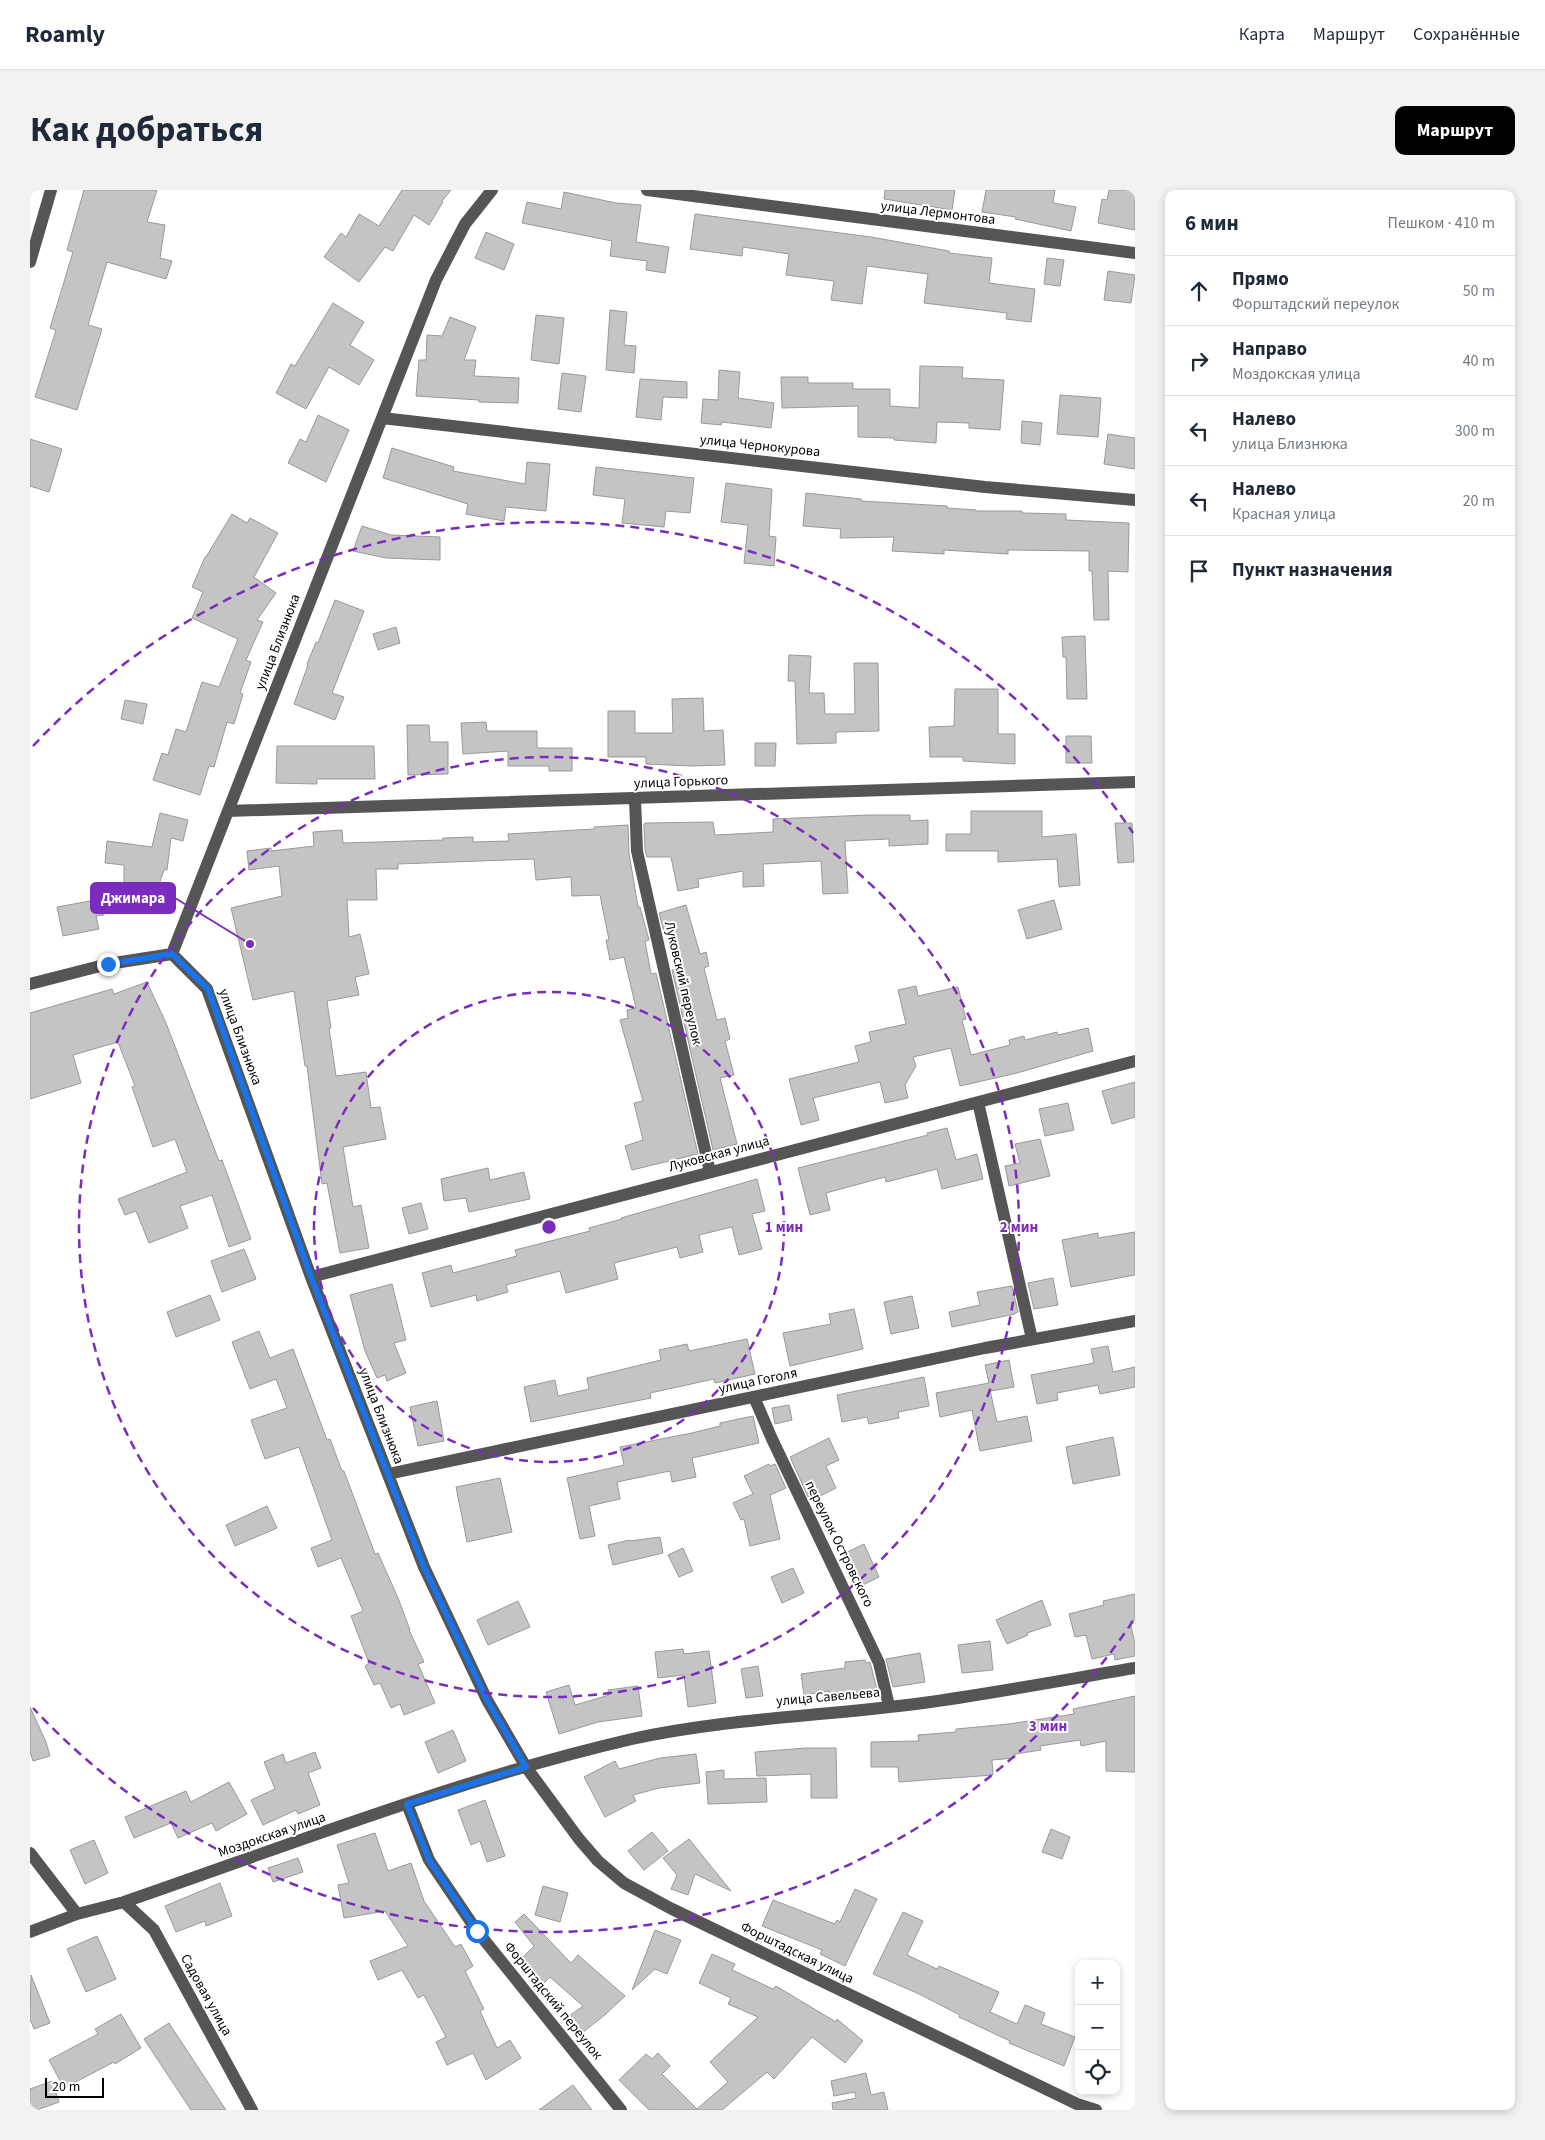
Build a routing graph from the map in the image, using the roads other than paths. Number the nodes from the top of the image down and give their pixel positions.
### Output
1 (51, 190) edge
2 (492, 190) edge
3 (647, 190) edge
4 (1135, 253) edge
5 (30, 262) edge
6 (382, 418) junction
7 (1135, 500) edge
8 (1135, 782) edge
9 (635, 799) junction
10 (228, 811) junction
11 (172, 954) junction
12 (30, 984) edge
13 (1135, 1061) edge
14 (978, 1102) junction
15 (710, 1172) junction
16 (311, 1277) junction
17 (1135, 1321) edge
18 (1032, 1340) junction
19 (754, 1397) junction
20 (388, 1474) junction
21 (1135, 1668) edge
22 (889, 1706) junction
23 (526, 1767) junction
24 (407, 1804) junction
25 (30, 1853) edge
26 (124, 1902) junction
27 (77, 1914) junction
28 (30, 1932) edge
29 (252, 2110) edge
30 (621, 2110) edge
31 (1096, 2110) edge

1 - 5 street
2 - 6 street, улица Близнюка
3 - 4 street, улица Лермонтова
6 - 7 street, улица Чернокурова
6 - 10 street, улица Близнюка
8 - 9 street, улица Горького
9 - 10 street, улица Горького
9 - 15 street, Луковский переулок
10 - 11 street, улица Близнюка
11 - 12 street
11 - 16 street, улица Близнюка
13 - 14 street, Луковская улица
14 - 15 street, Луковская улица
14 - 18 street
15 - 16 street, Луковская улица
16 - 20 street, улица Близнюка
17 - 18 street, улица Гоголя
18 - 19 street, улица Гоголя
19 - 20 street, улица Гоголя
19 - 22 street, переулок Островского
20 - 23 street, улица Близнюка
21 - 22 street, улица Савельева
22 - 23 street, улица Савельева
23 - 24 street, Моздокская улица
23 - 31 street, Форштадская улица
24 - 26 street, Моздокская улица
24 - 30 street, Форштадский переулок
25 - 27 street
26 - 27 street, Моздокская улица
26 - 29 street, Садовая улица
27 - 28 street, Моздокская улица

